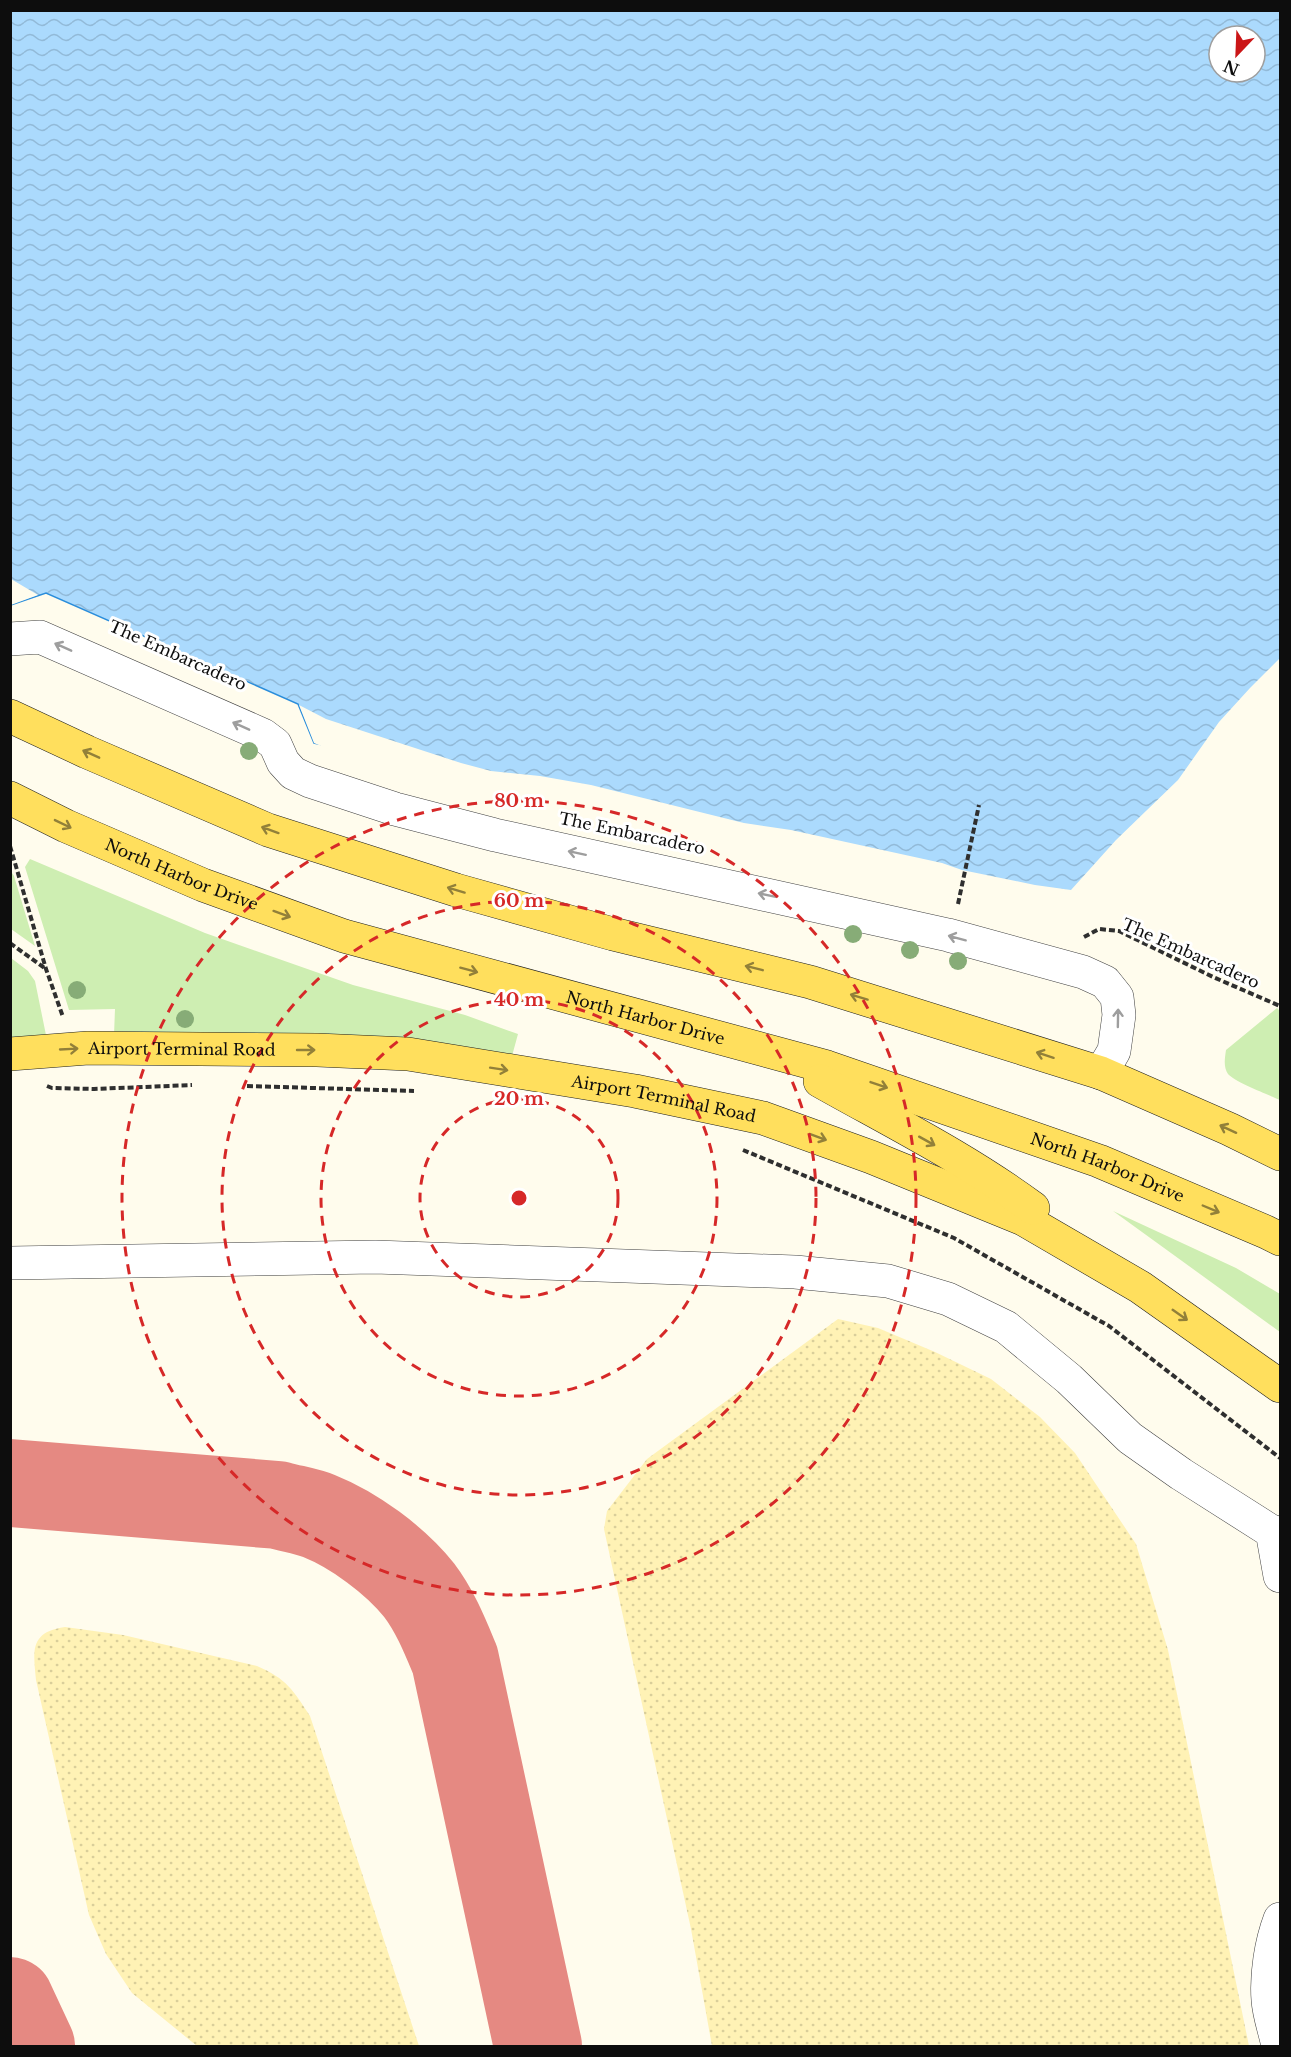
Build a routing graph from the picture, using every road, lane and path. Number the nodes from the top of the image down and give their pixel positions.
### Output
1 (10, 639) edge
2 (10, 716) edge
3 (10, 798) edge
4 (979, 805) dead end
5 (10, 846) edge
6 (960, 896) dead end
7 (1081, 938) dead end
8 (10, 943) edge
9 (46, 969) junction
10 (1281, 1006) edge
11 (64, 1021) dead end
12 (766, 1050) junction
13 (10, 1054) edge
14 (1101, 1073) junction
15 (198, 1085) dead end
16 (244, 1086) dead end
17 (52, 1089) dead end
18 (416, 1091) dead end
19 (736, 1148) dead end
20 (1281, 1154) edge
21 (1281, 1239) edge
22 (10, 1263) edge
23 (1140, 1287) junction
24 (1281, 1386) edge
25 (1281, 1458) edge
26 (1276, 1534) edge
27 (1281, 1576) edge
28 (1281, 1919) edge
29 (1278, 2046) edge

14 -> 1 lane
14 -> 2 main road
3 -> 12 main road, North Harbor Drive
4 - 6 path
5 - 9 path
7 - 10 path, The Embarcadero
8 - 9 path
9 - 11 path
12 -> 21 main road, North Harbor Drive
12 -> 23 main road, Airport Terminal Road
13 -> 23 main road, Airport Terminal Road
20 -> 14 main road
15 - 17 path
16 - 18 path
19 - 25 path
22 - 26 lane
23 -> 24 main road, Airport Terminal Road
26 - 27 lane
28 - 29 lane

